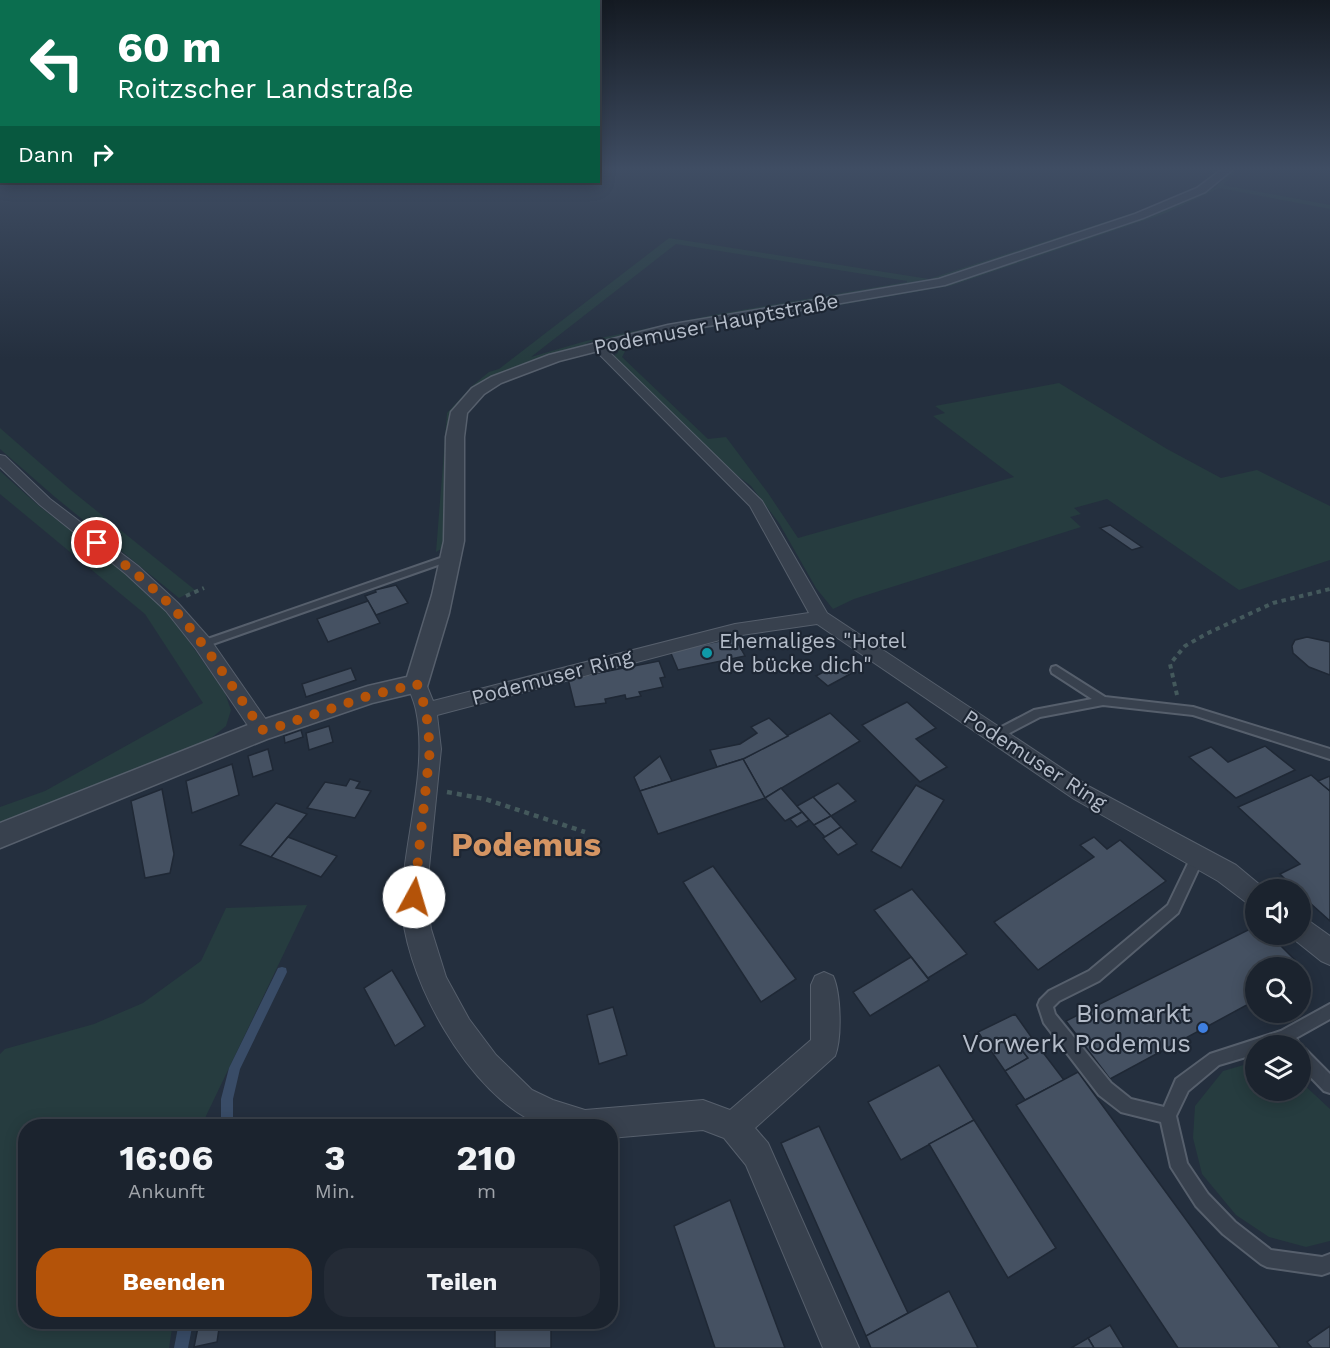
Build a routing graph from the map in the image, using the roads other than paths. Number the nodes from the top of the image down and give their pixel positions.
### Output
1 (1088, 233) edge
2 (597, 346) junction
3 (0, 459) edge
4 (452, 557) junction
5 (820, 617) junction
6 (203, 644) junction
7 (1056, 670) dead end
8 (417, 684) junction
9 (1103, 701) junction
10 (426, 710) junction
11 (262, 730) junction
12 (996, 735) junction
13 (1330, 754) edge
14 (0, 836) edge
15 (1198, 857) junction
16 (1245, 887) edge
17 (1311, 937) edge
18 (1330, 952) edge
19 (824, 985) dead end
20 (1330, 1011) edge
21 (1296, 1035) edge
22 (1245, 1049) edge
23 (1311, 1065) edge
24 (1330, 1085) edge
25 (1168, 1116) junction
26 (567, 1119) edge
27 (618, 1122) edge
28 (734, 1127) junction
29 (1330, 1263) edge
30 (841, 1348) edge

1 - 2 street, Podemuser Hauptstraße
2 - 4 street, Podemuser Hauptstraße
2 - 5 street, Podemuser Ring
3 - 6 street
4 - 6 lane
4 - 8 street, Podemuser Hauptstraße
5 - 10 street, Podemuser Ring
5 - 12 street, Podemuser Ring
6 - 11 street
7 - 9 lane
8 - 10 street
8 - 11 street
9 - 12 lane
9 - 13 lane
10 - 26 street
11 - 14 street
12 - 15 street, Podemuser Ring
15 - 16 street, Podemuser Ring
15 - 25 lane
17 - 18 street
19 - 28 street
20 - 21 lane
22 - 25 lane
23 - 24 lane
25 - 29 lane
27 - 28 street
28 - 30 street

